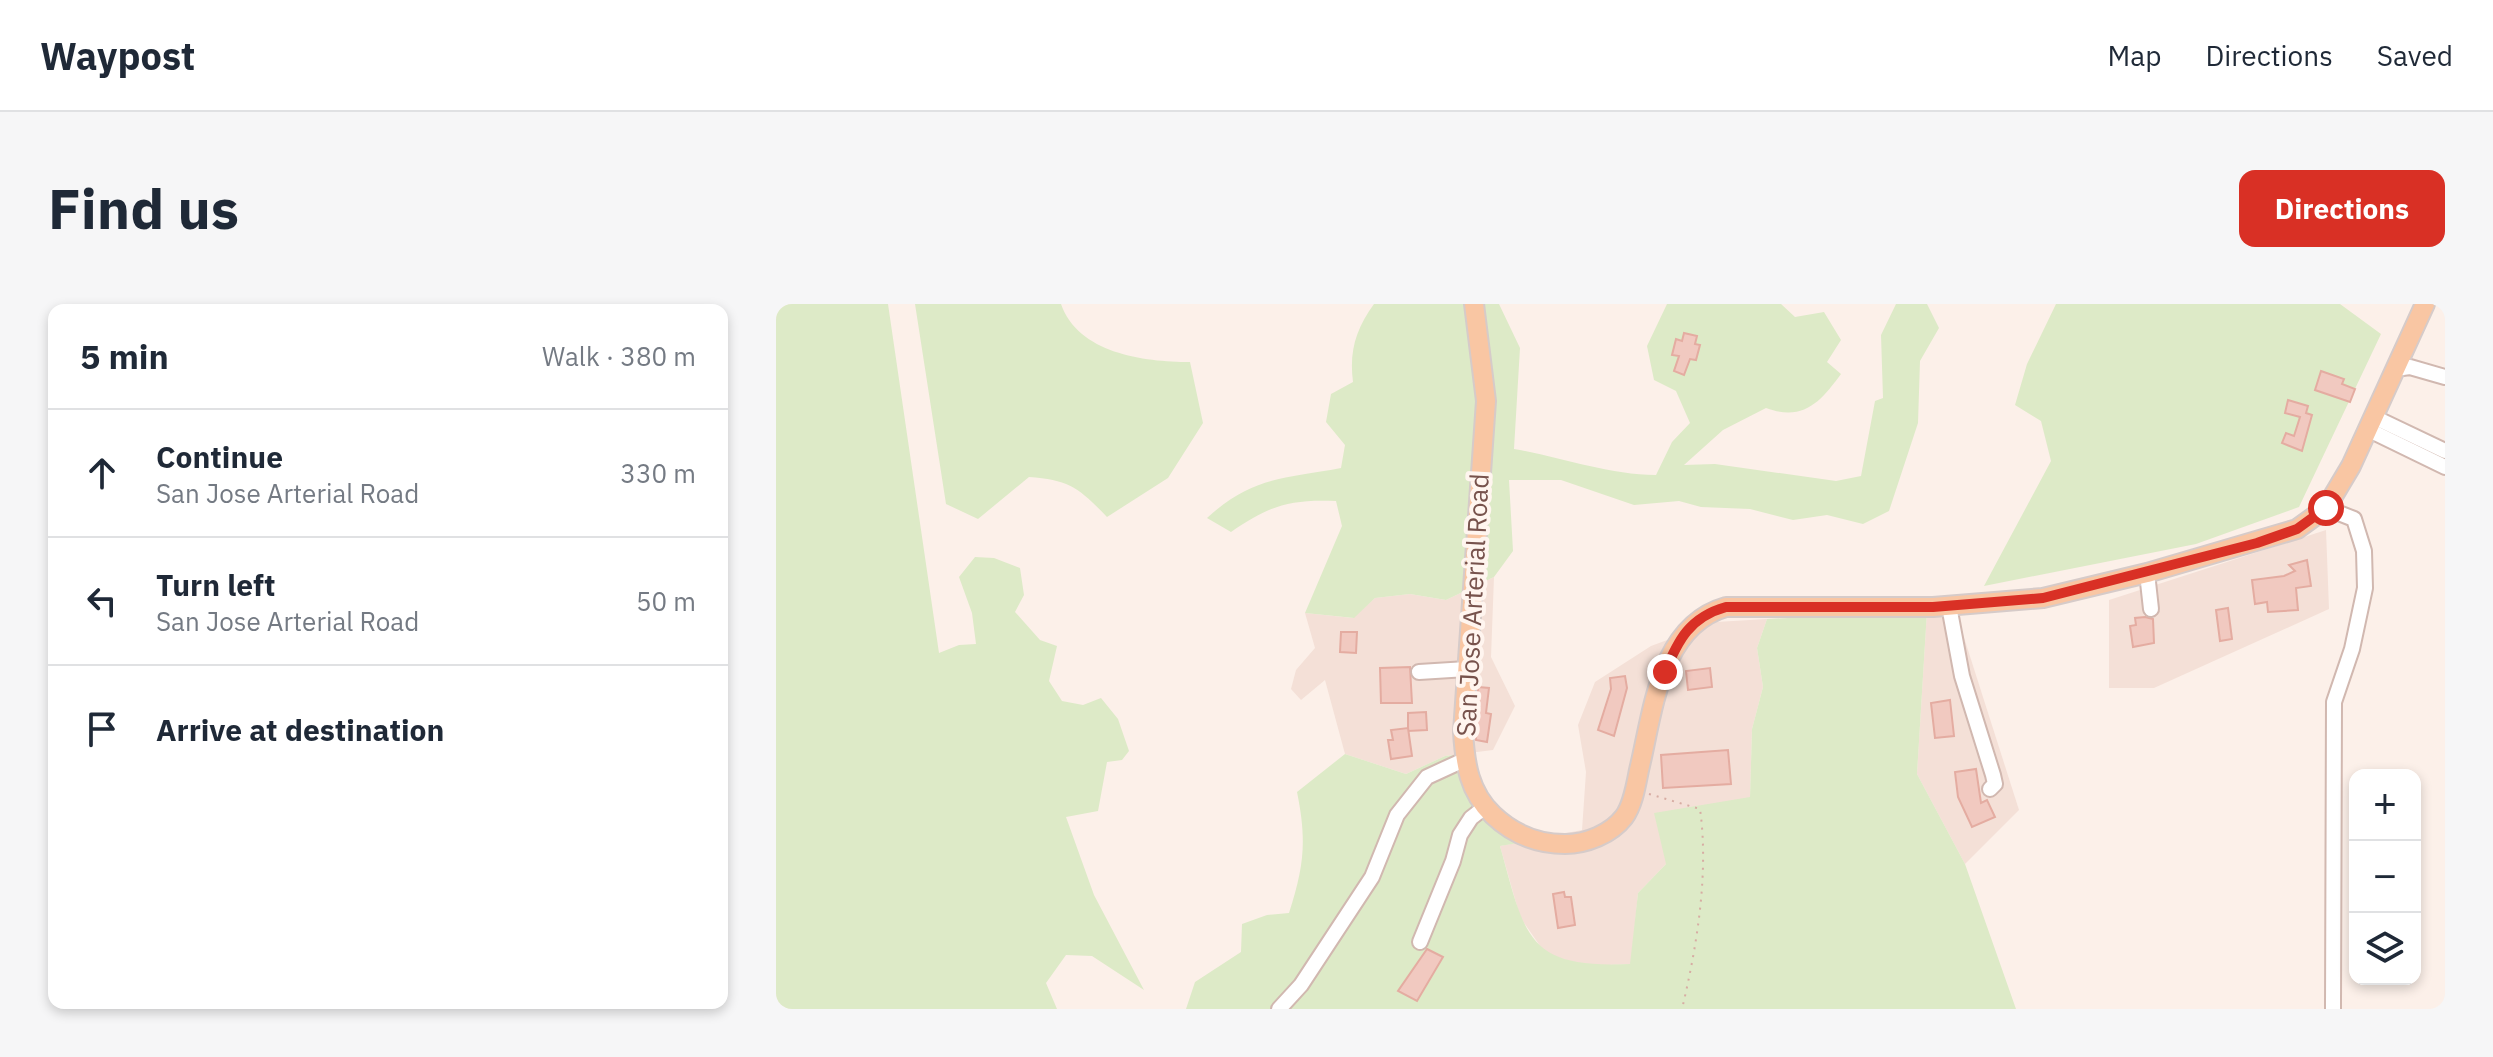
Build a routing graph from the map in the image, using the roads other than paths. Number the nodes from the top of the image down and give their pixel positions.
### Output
1 (1474, 304) edge
2 (2425, 304) edge
3 (2395, 369) junction
4 (2445, 377) edge
5 (2372, 424) junction
6 (2445, 451) edge
7 (2445, 467) edge
8 (2326, 508) junction
9 (2147, 573) junction
10 (1949, 606) junction
11 (2151, 609) dead end
12 (1467, 669) junction
13 (1419, 672) dead end
14 (1464, 760) junction
15 (1990, 789) dead end
16 (1485, 807) junction
17 (1420, 942) dead end
18 (1279, 1009) edge
19 (2333, 1009) edge

1 - 12 main road, San Jose Arterial Road
2 - 3 main road, San Jose Arterial Road
3 - 4 street
3 - 5 main road, San Jose Arterial Road
5 - 6 street
5 - 7 street
5 - 8 main road, San Jose Arterial Road
8 - 9 main road, San Jose Arterial Road
8 - 19 street
9 - 10 main road, San Jose Arterial Road
9 - 11 street
10 - 15 street
10 - 16 main road, San Jose Arterial Road
12 - 13 street
12 - 14 main road, San Jose Arterial Road
14 - 16 main road, San Jose Arterial Road
14 - 18 street
16 - 17 street

